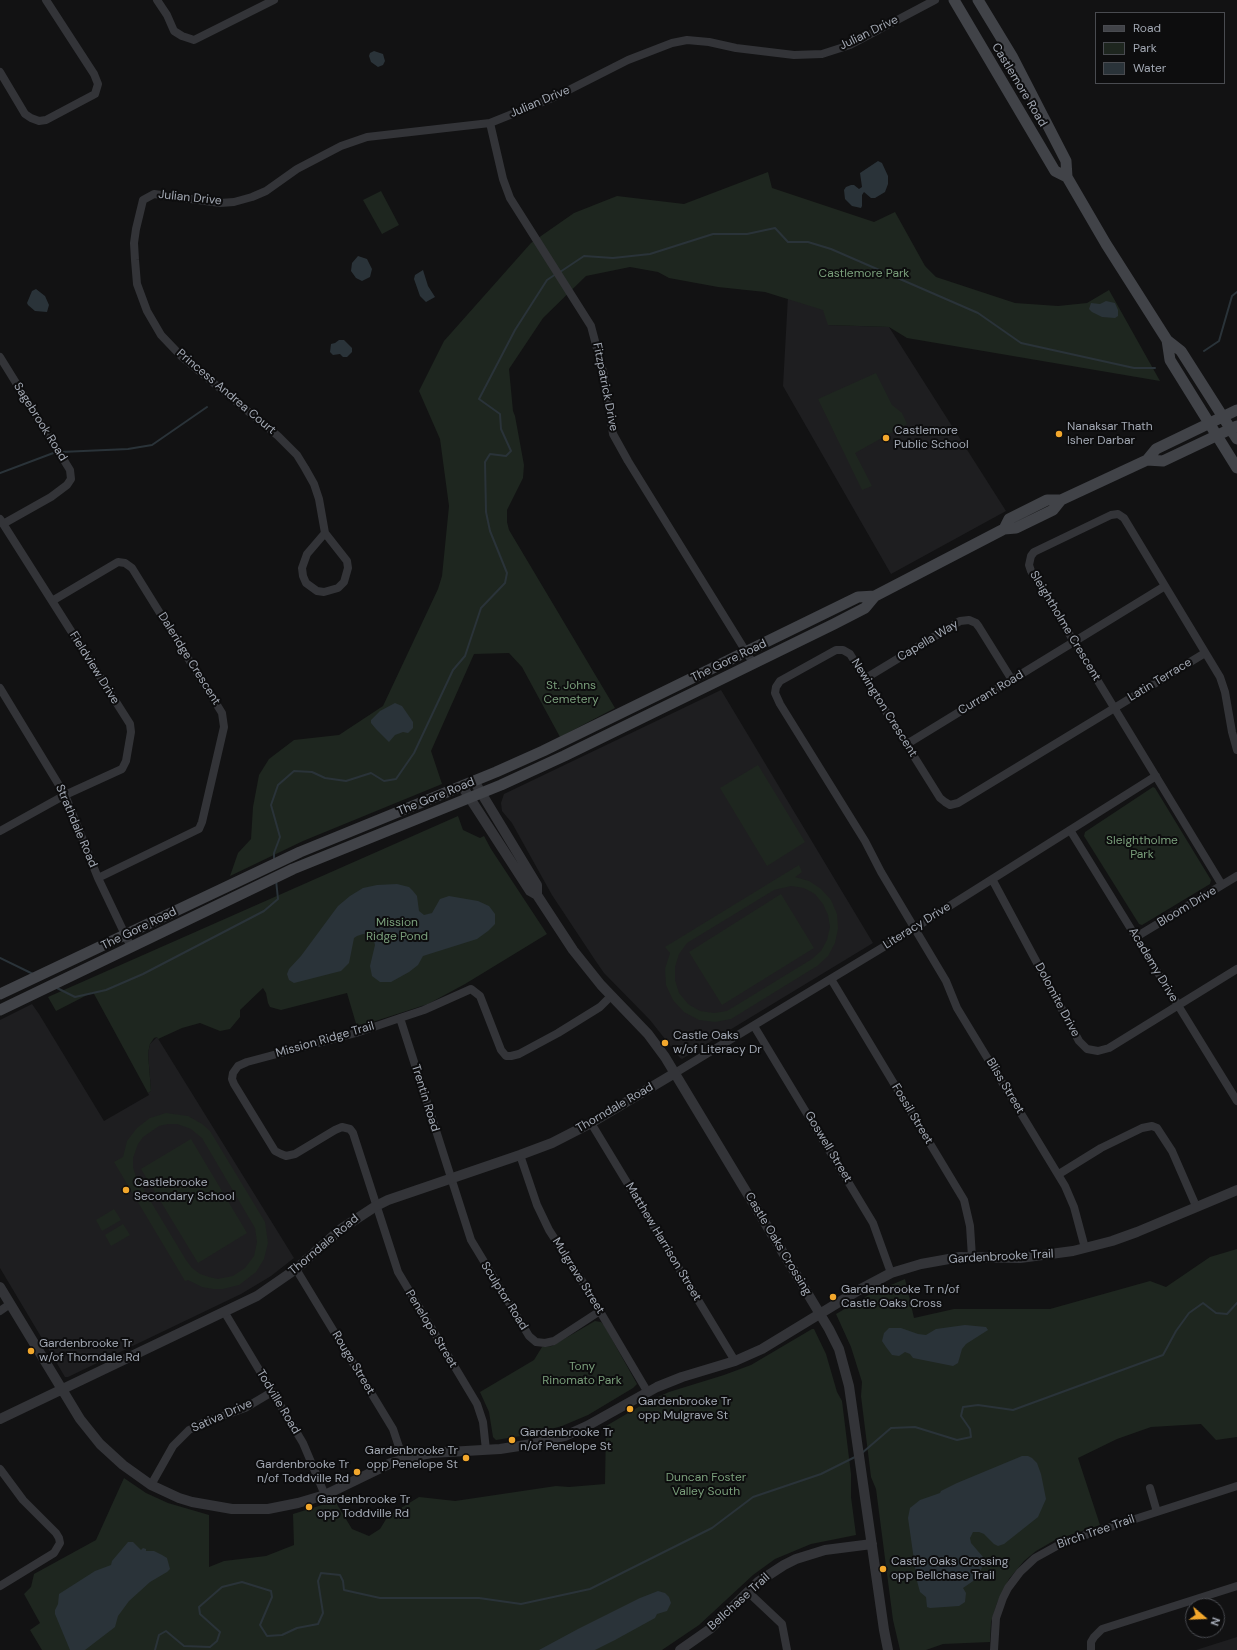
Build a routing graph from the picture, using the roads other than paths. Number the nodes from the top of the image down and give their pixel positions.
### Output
1 (46, 0) edge
2 (157, 0) edge
3 (274, 0) edge
4 (935, 0) edge
5 (954, 0) edge
6 (978, 0) edge
7 (0, 72) edge
8 (490, 123) junction
9 (1067, 177) junction
10 (142, 201) joint
11 (1167, 340) junction
12 (0, 357) edge
13 (1237, 410) edge
14 (1222, 417) junction
15 (1209, 423) junction
16 (1234, 427) edge
17 (1217, 435) junction
18 (1237, 439) edge
19 (1147, 460) junction
20 (1237, 468) edge
21 (2, 522) edge
22 (325, 533) junction
23 (1165, 586) junction
24 (875, 596) junction
25 (52, 601) junction
26 (1074, 641) junction
27 (746, 651) junction
28 (1205, 653) junction
29 (753, 663) junction
30 (866, 678) junction
31 (1012, 680) junction
32 (0, 688) edge
33 (1114, 708) junction
34 (906, 744) junction
35 (1237, 750) edge
36 (1156, 776) junction
37 (474, 781) junction
38 (462, 786) junction
39 (481, 793) junction
40 (65, 795) junction
41 (469, 798) junction
42 (1070, 830) junction
43 (0, 831) edge
44 (1237, 876) edge
45 (98, 878) junction
46 (992, 879) junction
47 (1222, 885) junction
48 (537, 894) junction
49 (915, 928) junction
50 (124, 934) junction
51 (1136, 937) junction
52 (131, 947) junction
53 (1237, 969) edge
54 (831, 979) junction
55 (0, 994) edge
56 (612, 996) junction
57 (1178, 1006) junction
58 (0, 1010) edge
59 (400, 1018) junction
60 (754, 1026) junction
61 (676, 1073) junction
62 (1237, 1100) edge
63 (591, 1123) junction
64 (520, 1155) junction
65 (1059, 1174) junction
66 (451, 1178) junction
67 (1237, 1190) edge
68 (376, 1206) junction
69 (1196, 1206) junction
70 (1085, 1248) junction
71 (972, 1257) junction
72 (296, 1269) junction
73 (892, 1273) junction
74 (0, 1287) edge
75 (10, 1304) junction
76 (0, 1311) edge
77 (600, 1311) junction
78 (224, 1313) junction
79 (820, 1314) junction
80 (735, 1361) junction
81 (62, 1390) junction
82 (647, 1391) junction
83 (272, 1392) junction
84 (0, 1419) edge
85 (486, 1450) junction
86 (403, 1459) junction
87 (0, 1469) edge
88 (151, 1485) junction
89 (1237, 1486) edge
90 (1150, 1488) dead end
91 (325, 1495) junction
92 (1157, 1512) junction
93 (872, 1544) junction
94 (0, 1586) edge
95 (1237, 1586) edge
96 (748, 1592) junction
97 (680, 1650) edge
98 (787, 1650) edge
99 (888, 1650) edge
100 (994, 1650) edge
101 (1091, 1650) edge

1 - 7 street
2 - 3 street
4 - 8 street, Julian Drive
5 - 9 main road, Castlemore Road
6 - 9 main road, Castlemore Road
8 - 10 street, Julian Drive
8 - 27 street, Fitzpatrick Drive
9 - 11 main road, Castlemore Road
10 - 22 street, Princess Andrea Court
11 - 14 main road, Castlemore Road
11 - 15 main road, Castlemore Road
12 - 21 street, Sagebrook Road
13 - 14 main road, The Gore Road
14 - 15 main road, The Gore Road
14 - 16 main road, Castlemore Road
15 - 17 main road, Castlemore Road
15 - 19 main road, The Gore Road
16 - 17 main road, The Gore Road
16 - 18 main road, Castlemore Road
17 - 19 main road, The Gore Road
17 - 20 main road, Castlemore Road
19 - 24 main road, The Gore Road
21 - 25 street, Fieldview Drive
22 - 22 street, Princess Andrea Court
23 - 26 street, Currant Road
23 - 26 street, Sleightholme Crescent
23 - 28 street, Sleightholme Crescent
24 - 27 main road, The Gore Road
24 - 29 main road, The Gore Road
25 - 40 street, Fieldview Drive
25 - 45 street, Daleridge Crescent
26 - 31 street, Currant Road
26 - 33 street, Sleightholme Crescent
27 - 29 street, Fitzpatrick Drive
27 - 37 main road, The Gore Road
28 - 33 street, Latin Terrace
28 - 35 street, Sleightholme Crescent
29 - 39 main road, The Gore Road
30 - 31 street, Capella Way
30 - 34 street, Newington Crescent
30 - 49 street, Newington Crescent
31 - 34 street, Currant Road
32 - 40 street, Strathdale Road
33 - 34 street, Newington Crescent
33 - 36 street, Sleightholme Crescent
36 - 42 street, Literacy Drive
36 - 47 street, Sleightholme Crescent
37 - 38 main road, The Gore Road
37 - 39 street, Castle Oaks Crossing
38 - 41 street, Castle Oaks Crossing
38 - 50 main road, The Gore Road
39 - 41 main road, The Gore Road
39 - 48 street, Castle Oaks Crossing
40 - 43 street
40 - 45 street, Strathdale Road
41 - 48 street, Castle Oaks Crossing
41 - 52 main road, The Gore Road
42 - 46 street, Literacy Drive
42 - 51 street, Academy Drive
44 - 47 street, Bloom Drive
45 - 50 street, Strathdale Road
46 - 49 street, Literacy Drive
46 - 57 street, Dolomite Drive
47 - 51 street, Bloom Drive
48 - 56 street, Castle Oaks Crossing
49 - 54 street, Literacy Drive
49 - 65 street, Bliss Street
50 - 52 street, Strathdale Road
50 - 55 main road, The Gore Road
51 - 57 street, Academy Drive
52 - 58 main road, The Gore Road
53 - 57 street, Dolomite Drive
54 - 60 street, Literacy Drive
54 - 71 street, Fossil Street
56 - 59 street, Mission Ridge Trail
56 - 61 street, Castle Oaks Crossing
57 - 62 street, Academy Drive
59 - 66 street, Trentin Road
59 - 68 street, Mission Ridge Trail
60 - 61 street, Literacy Drive
60 - 73 street, Goswell Street
61 - 63 street, Thorndale Road
61 - 79 street, Castle Oaks Crossing
63 - 64 street, Thorndale Road
63 - 80 street, Matthew Harrison Street
64 - 66 street, Thorndale Road
64 - 77 street, Mulgrave Street
65 - 69 street
65 - 70 street, Bliss Street
66 - 68 street, Thorndale Road
66 - 77 street, Sculptor Road
67 - 69 street, Gardenbrooke Trail
68 - 72 street, Thorndale Road
68 - 85 street, Penelope Street
69 - 70 street, Gardenbrooke Trail
70 - 71 street, Gardenbrooke Trail
71 - 73 street, Gardenbrooke Trail
72 - 78 street, Thorndale Road
72 - 86 street, Rouge Street
73 - 79 street, Gardenbrooke Trail
74 - 75 street, Gardenbrooke Trail
75 - 76 street
75 - 81 street, Gardenbrooke Trail
77 - 82 street, Mulgrave Street
78 - 81 street, Thorndale Road
78 - 83 street, Todville Road
79 - 80 street, Gardenbrooke Trail
79 - 93 street, Castle Oaks Crossing
80 - 82 street, Gardenbrooke Trail
81 - 84 street, Thorndale Road
81 - 88 street, Gardenbrooke Trail
82 - 85 street, Gardenbrooke Trail
83 - 88 street, Sativa Drive
83 - 91 street, Todville Road
85 - 86 street, Gardenbrooke Trail
86 - 91 street, Gardenbrooke Trail
87 - 94 street
88 - 91 street, Gardenbrooke Trail
89 - 92 street, Birch Tree Trail
90 - 92 street
92 - 100 street, Birch Tree Trail
93 - 96 street, Bellchase Trail
93 - 99 street, Castle Oaks Crossing
95 - 101 street
96 - 97 street, Bellchase Trail
96 - 98 street

